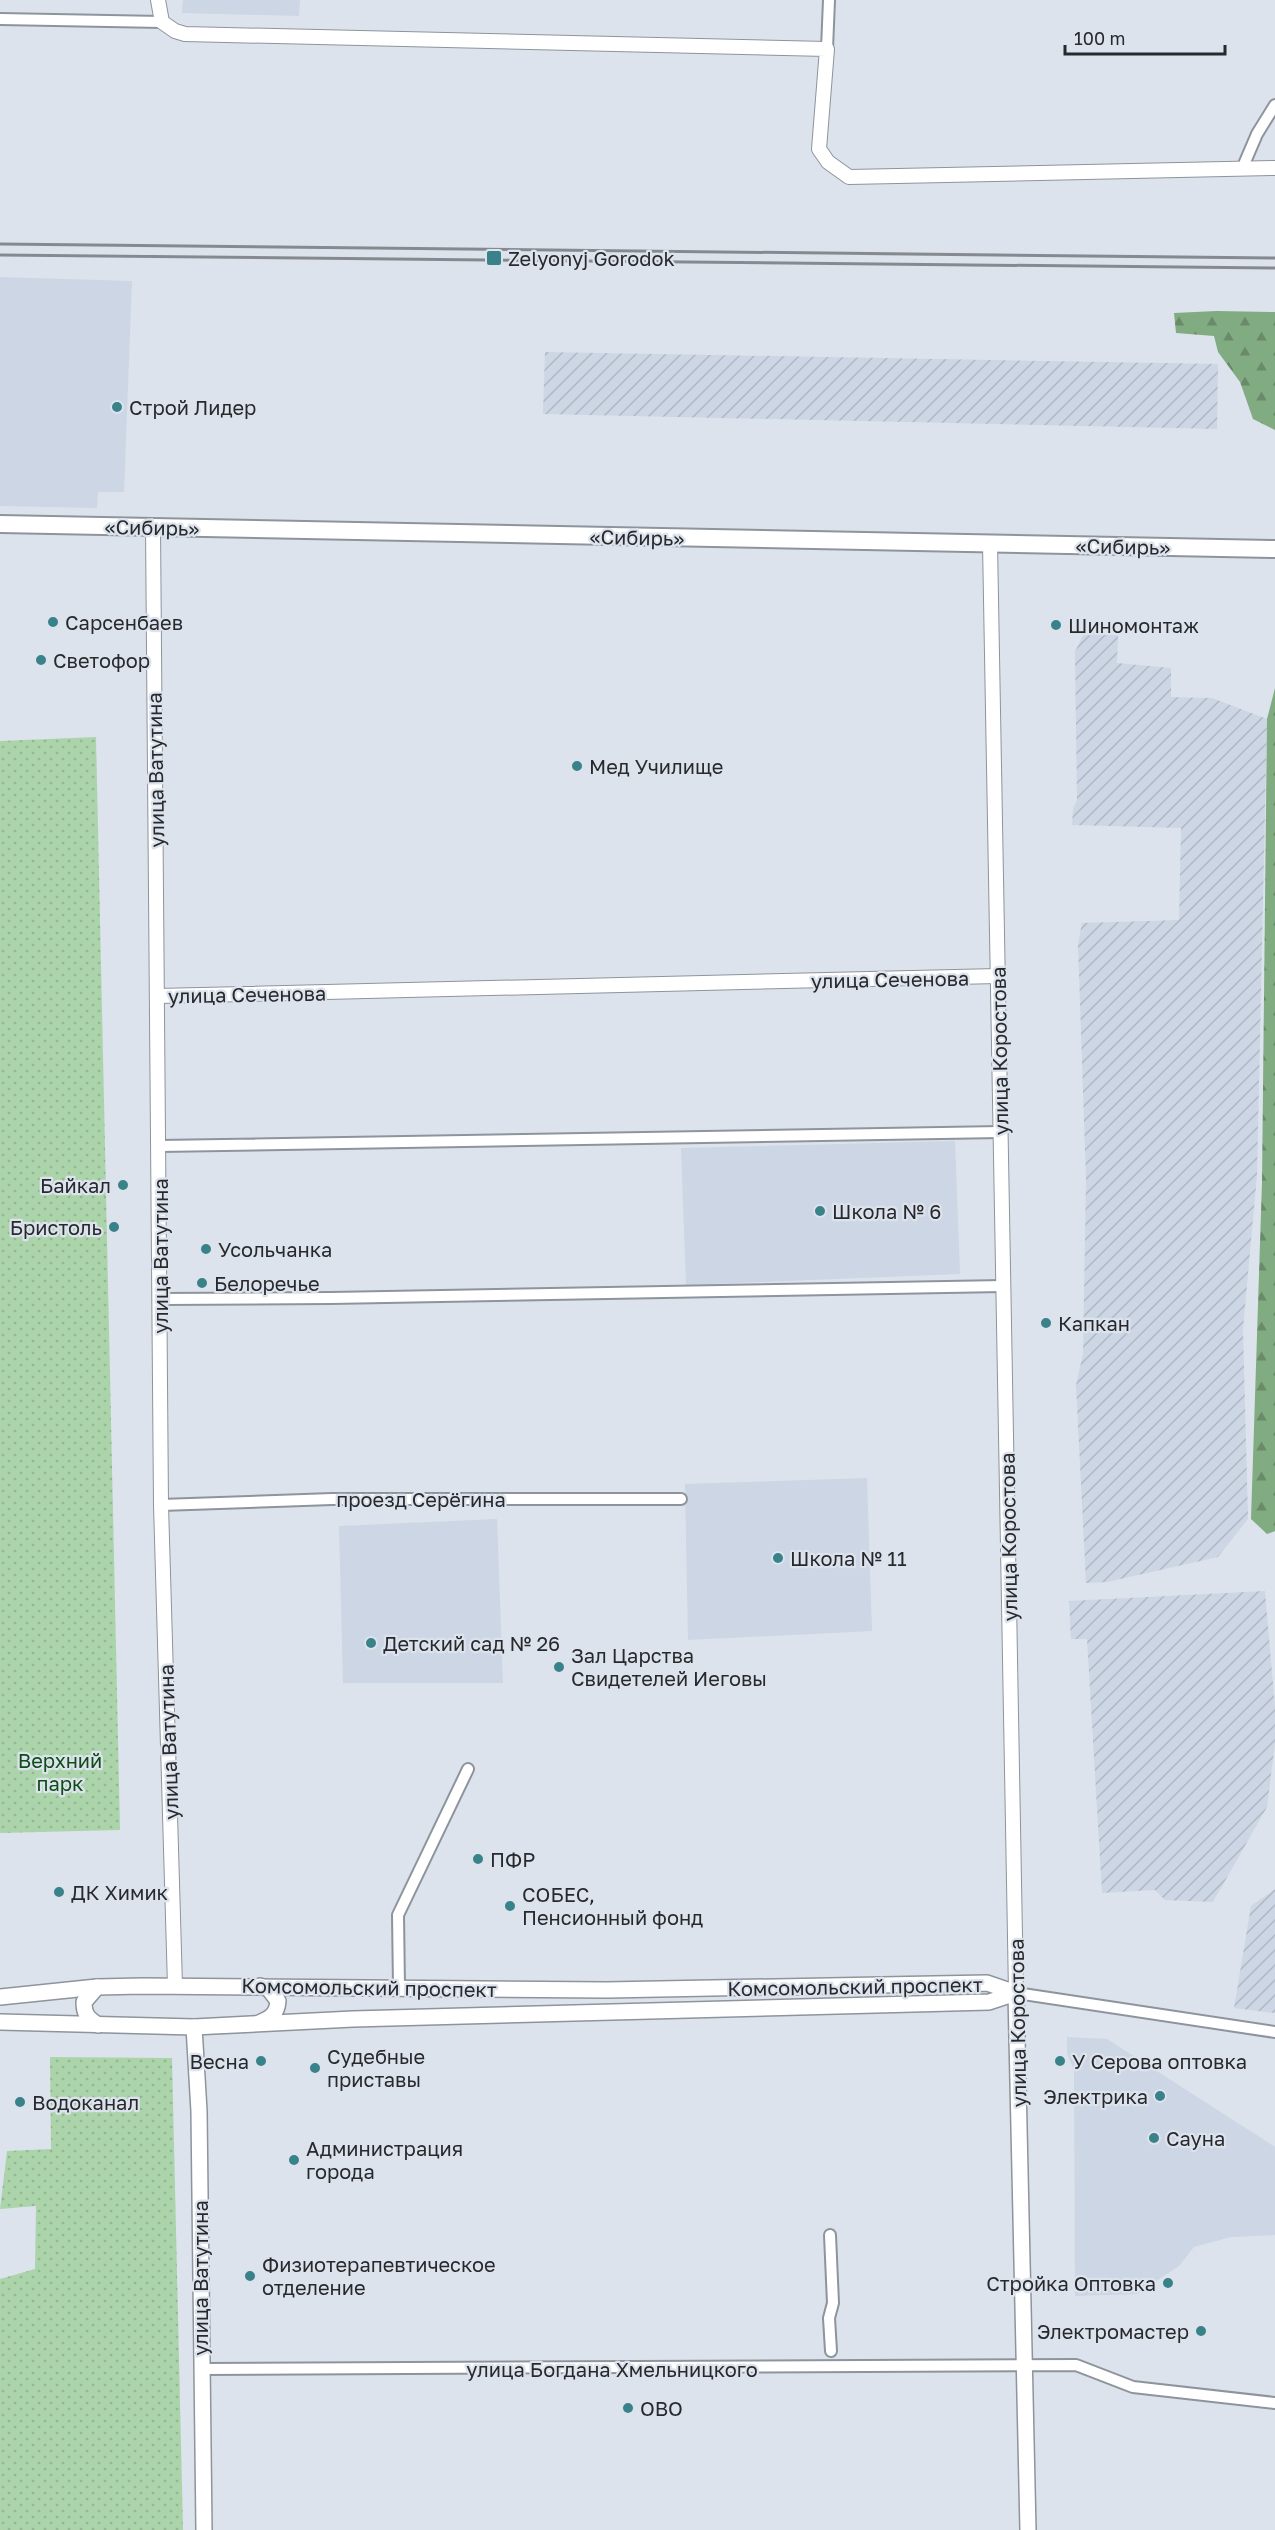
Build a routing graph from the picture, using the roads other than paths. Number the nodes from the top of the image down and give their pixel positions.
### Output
1 (829, 0) edge
2 (160, 10) edge
3 (0, 19) edge
4 (827, 49) junction
5 (1275, 105) edge
6 (1275, 168) edge
7 (1242, 169) junction
8 (0, 524) edge
9 (153, 527) junction
10 (990, 543) junction
11 (1275, 549) edge
12 (998, 976) junction
13 (158, 996) junction
14 (1001, 1131) junction
15 (159, 1146) junction
16 (1003, 1286) junction
17 (160, 1299) junction
18 (681, 1499) dead end
19 (161, 1505) junction
20 (468, 1769) dead end
21 (175, 1986) junction
22 (260, 1986) junction
23 (97, 1987) junction
24 (399, 1987) dead end
25 (1016, 1993) junction
26 (0, 1997) edge
27 (0, 2022) edge
28 (259, 2024) junction
29 (98, 2025) junction
30 (194, 2027) junction
31 (1275, 2032) edge
32 (830, 2235) dead end
33 (831, 2351) dead end
34 (1024, 2365) junction
35 (201, 2369) junction
36 (1275, 2403) edge
37 (204, 2530) edge
38 (1028, 2530) edge

1 - 4 street
2 - 3 street
2 - 4 street
4 - 7 street
5 - 7 street
6 - 7 street
8 - 9 main road, «Сибирь»
9 - 10 main road, «Сибирь»
9 - 13 street, улица Ватутина
10 - 11 main road, «Сибирь»
10 - 12 street, улица Коростова
12 - 13 street, улица Сеченова
12 - 14 street, улица Коростова
13 - 15 street, улица Ватутина
14 - 15 street
14 - 16 street, улица Коростова
15 - 17 street, улица Ватутина
16 - 17 street
16 - 25 street, улица Коростова
17 - 19 street, улица Ватутина
18 - 19 street, проезд Серёгина
19 - 21 street, улица Ватутина
20 - 24 street
21 - 22 main road, Комсомольский проспект
21 - 23 main road, Комсомольский проспект
22 - 25 main road, Комсомольский проспект
22 - 28 main road
23 - 26 main road, Комсомольский проспект
23 - 29 main road
25 - 28 main road, Комсомольский проспект
25 - 31 street
25 - 34 main road, улица Коростова
27 - 29 main road, Комсомольский проспект
28 - 30 main road, Комсомольский проспект
29 - 30 main road, Комсомольский проспект
30 - 35 main road, улица Ватутина
32 - 33 street
34 - 35 street, улица Богдана Хмельницкого
34 - 36 street, улица Богдана Хмельницкого
34 - 38 main road, улица Коростова
35 - 37 main road, улица Ватутина

